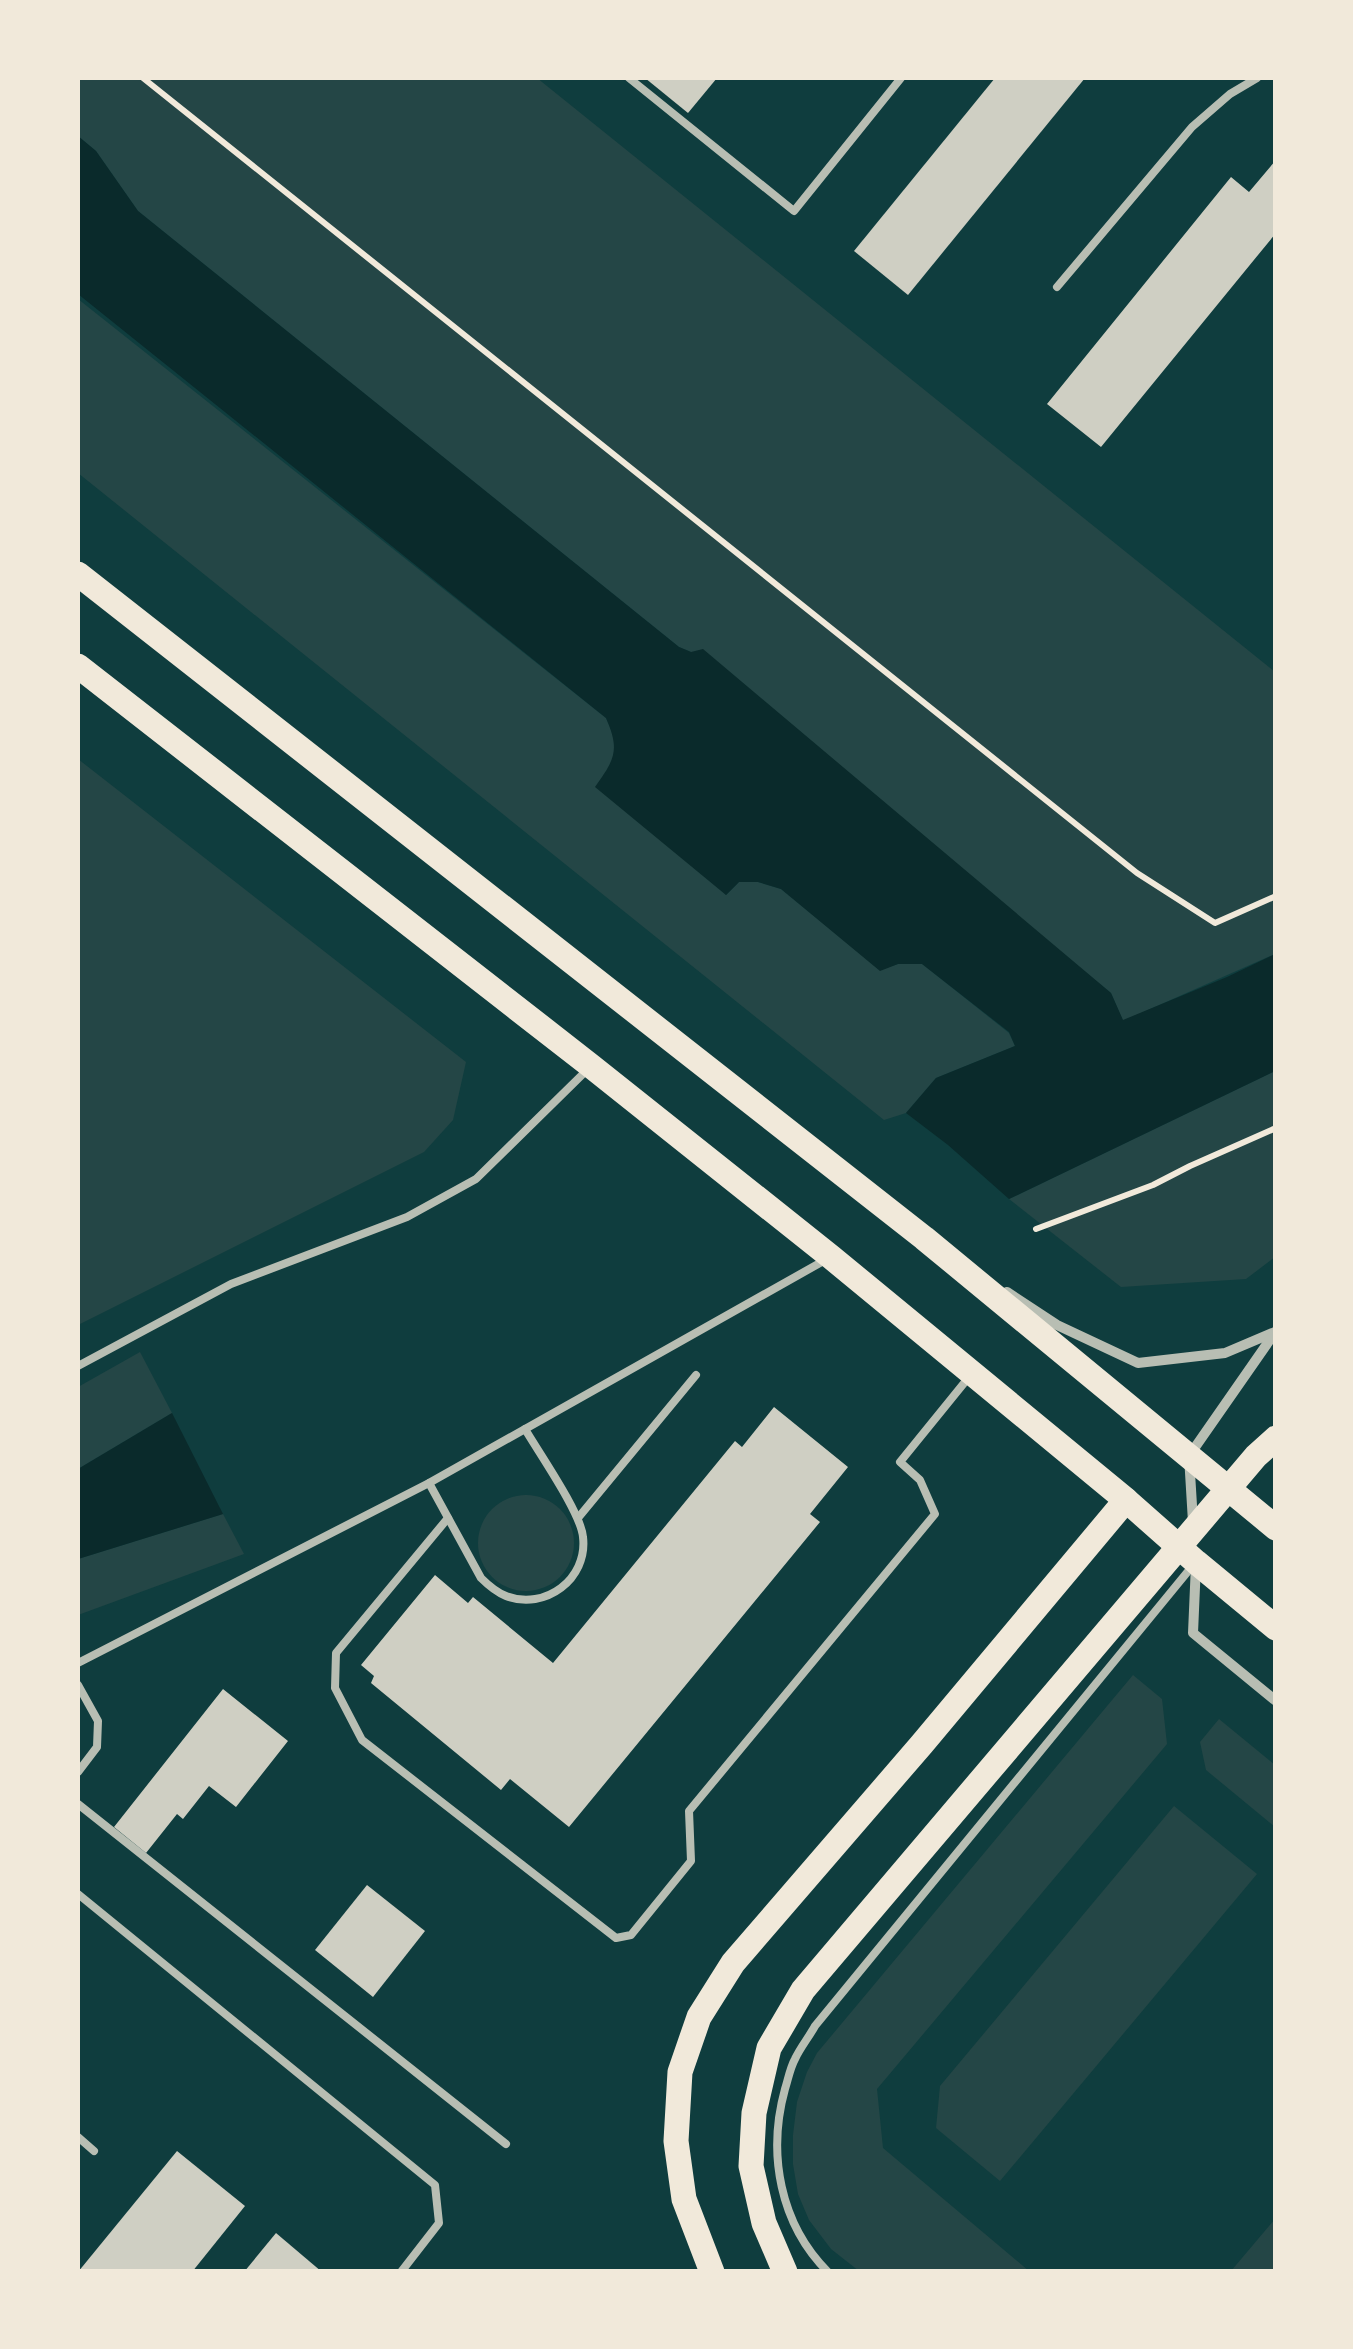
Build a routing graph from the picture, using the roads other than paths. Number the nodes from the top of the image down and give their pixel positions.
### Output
1 (629, 78) edge
2 (900, 78) edge
3 (1257, 78) edge
4 (1057, 287) dead end
5 (78, 574) edge
6 (78, 666) edge
7 (592, 1066) junction
8 (924, 1238) junction
9 (830, 1256) junction
10 (1275, 1333) edge
11 (78, 1366) edge
12 (972, 1373) junction
13 (696, 1375) dead end
14 (525, 1428) junction
15 (1276, 1438) edge
16 (1189, 1456) junction
17 (429, 1483) junction
18 (1126, 1500) junction
19 (448, 1518) junction
20 (578, 1518) junction
21 (1276, 1528) edge
22 (1196, 1562) junction
23 (1276, 1628) edge
24 (78, 1663) edge
25 (78, 1685) edge
26 (1276, 1701) edge
27 (78, 1772) edge
28 (78, 1804) edge
29 (78, 1894) edge
30 (78, 2137) edge
31 (506, 2144) dead end
32 (94, 2151) dead end
33 (401, 2272) edge
34 (712, 2272) edge
35 (785, 2272) edge
36 (828, 2272) edge

1 - 2 lane
3 - 4 lane
5 - 8 main road
6 - 7 main road
7 - 9 main road
7 - 11 lane
8 - 10 street
8 - 16 main road
9 - 12 main road
9 - 14 lane
10 - 16 street
12 - 18 main road
12 - 19 lane
13 - 20 lane
14 - 17 lane
14 - 20 lane
15 - 35 main road
16 - 21 main road
16 - 22 street
17 - 19 lane
17 - 24 lane
18 - 22 main road
18 - 34 main road
19 - 20 lane
22 - 23 main road
22 - 26 street
22 - 36 lane
25 - 27 lane
28 - 31 lane
29 - 33 lane
30 - 32 lane

